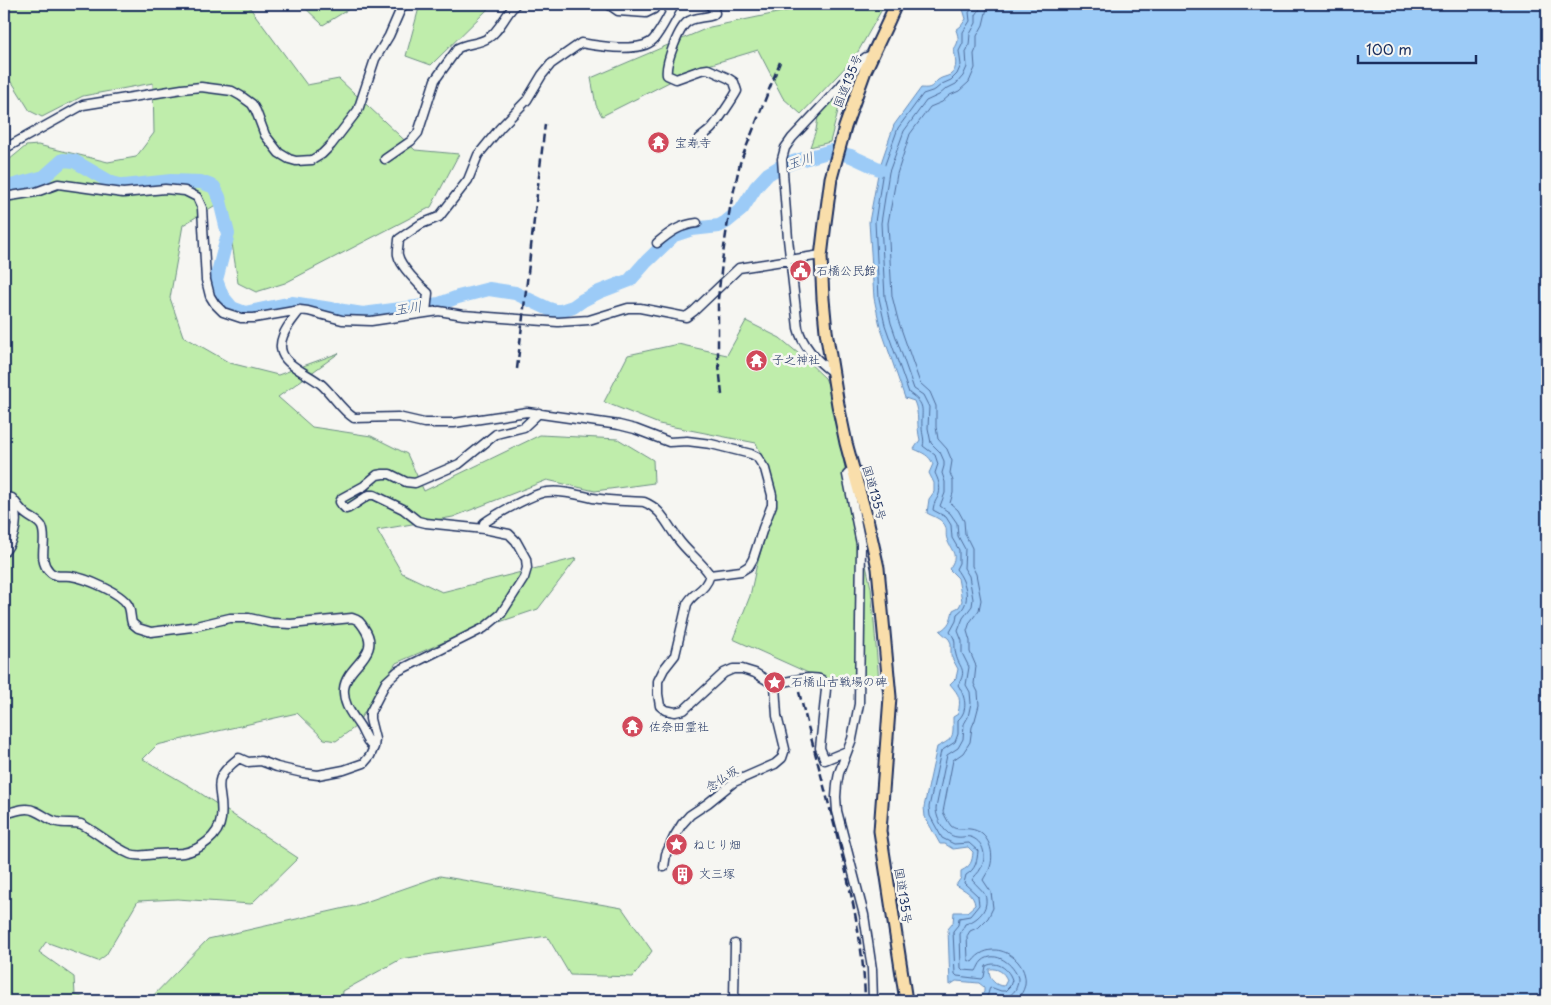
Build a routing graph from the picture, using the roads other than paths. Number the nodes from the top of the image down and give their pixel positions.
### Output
1 (403, 4) edge
2 (516, 4) edge
3 (608, 4) edge
4 (656, 4) edge
5 (675, 4) edge
6 (708, 4) edge
7 (896, 4) edge
8 (873, 55) junction
9 (695, 142) dead end
10 (4, 149) edge
11 (385, 159) dead end
12 (4, 197) edge
13 (697, 223) dead end
14 (657, 243) dead end
15 (822, 251) junction
16 (790, 260) junction
17 (300, 310) junction
18 (426, 312) junction
19 (832, 372) junction
20 (539, 413) junction
21 (853, 468) junction
22 (4, 497) edge
23 (484, 529) junction
24 (4, 552) edge
25 (710, 575) junction
26 (775, 685) junction
27 (374, 747) junction
28 (847, 751) junction
29 (4, 814) edge
30 (664, 867) dead end
31 (736, 944) dead end
32 (735, 1001) edge
33 (873, 1001) edge
34 (906, 1001) edge

1 - 10 street
2 - 11 street
3 - 4 street
5 - 18 street
6 - 9 street
7 - 8 highway, 国道135号
8 - 15 highway, 国道135号
8 - 16 street
12 - 17 street
13 - 14 street
15 - 16 street
15 - 19 highway, 国道135号
16 - 18 street
16 - 19 street
17 - 18 street
17 - 20 street
19 - 21 highway, 国道135号
20 - 23 street
20 - 25 street
21 - 28 street
21 - 34 highway, 国道135号
22 - 24 street
22 - 27 street
23 - 25 street
23 - 27 street
25 - 26 street
26 - 28 street
26 - 30 street, 念仏坂
27 - 29 street
28 - 33 street
31 - 32 street

